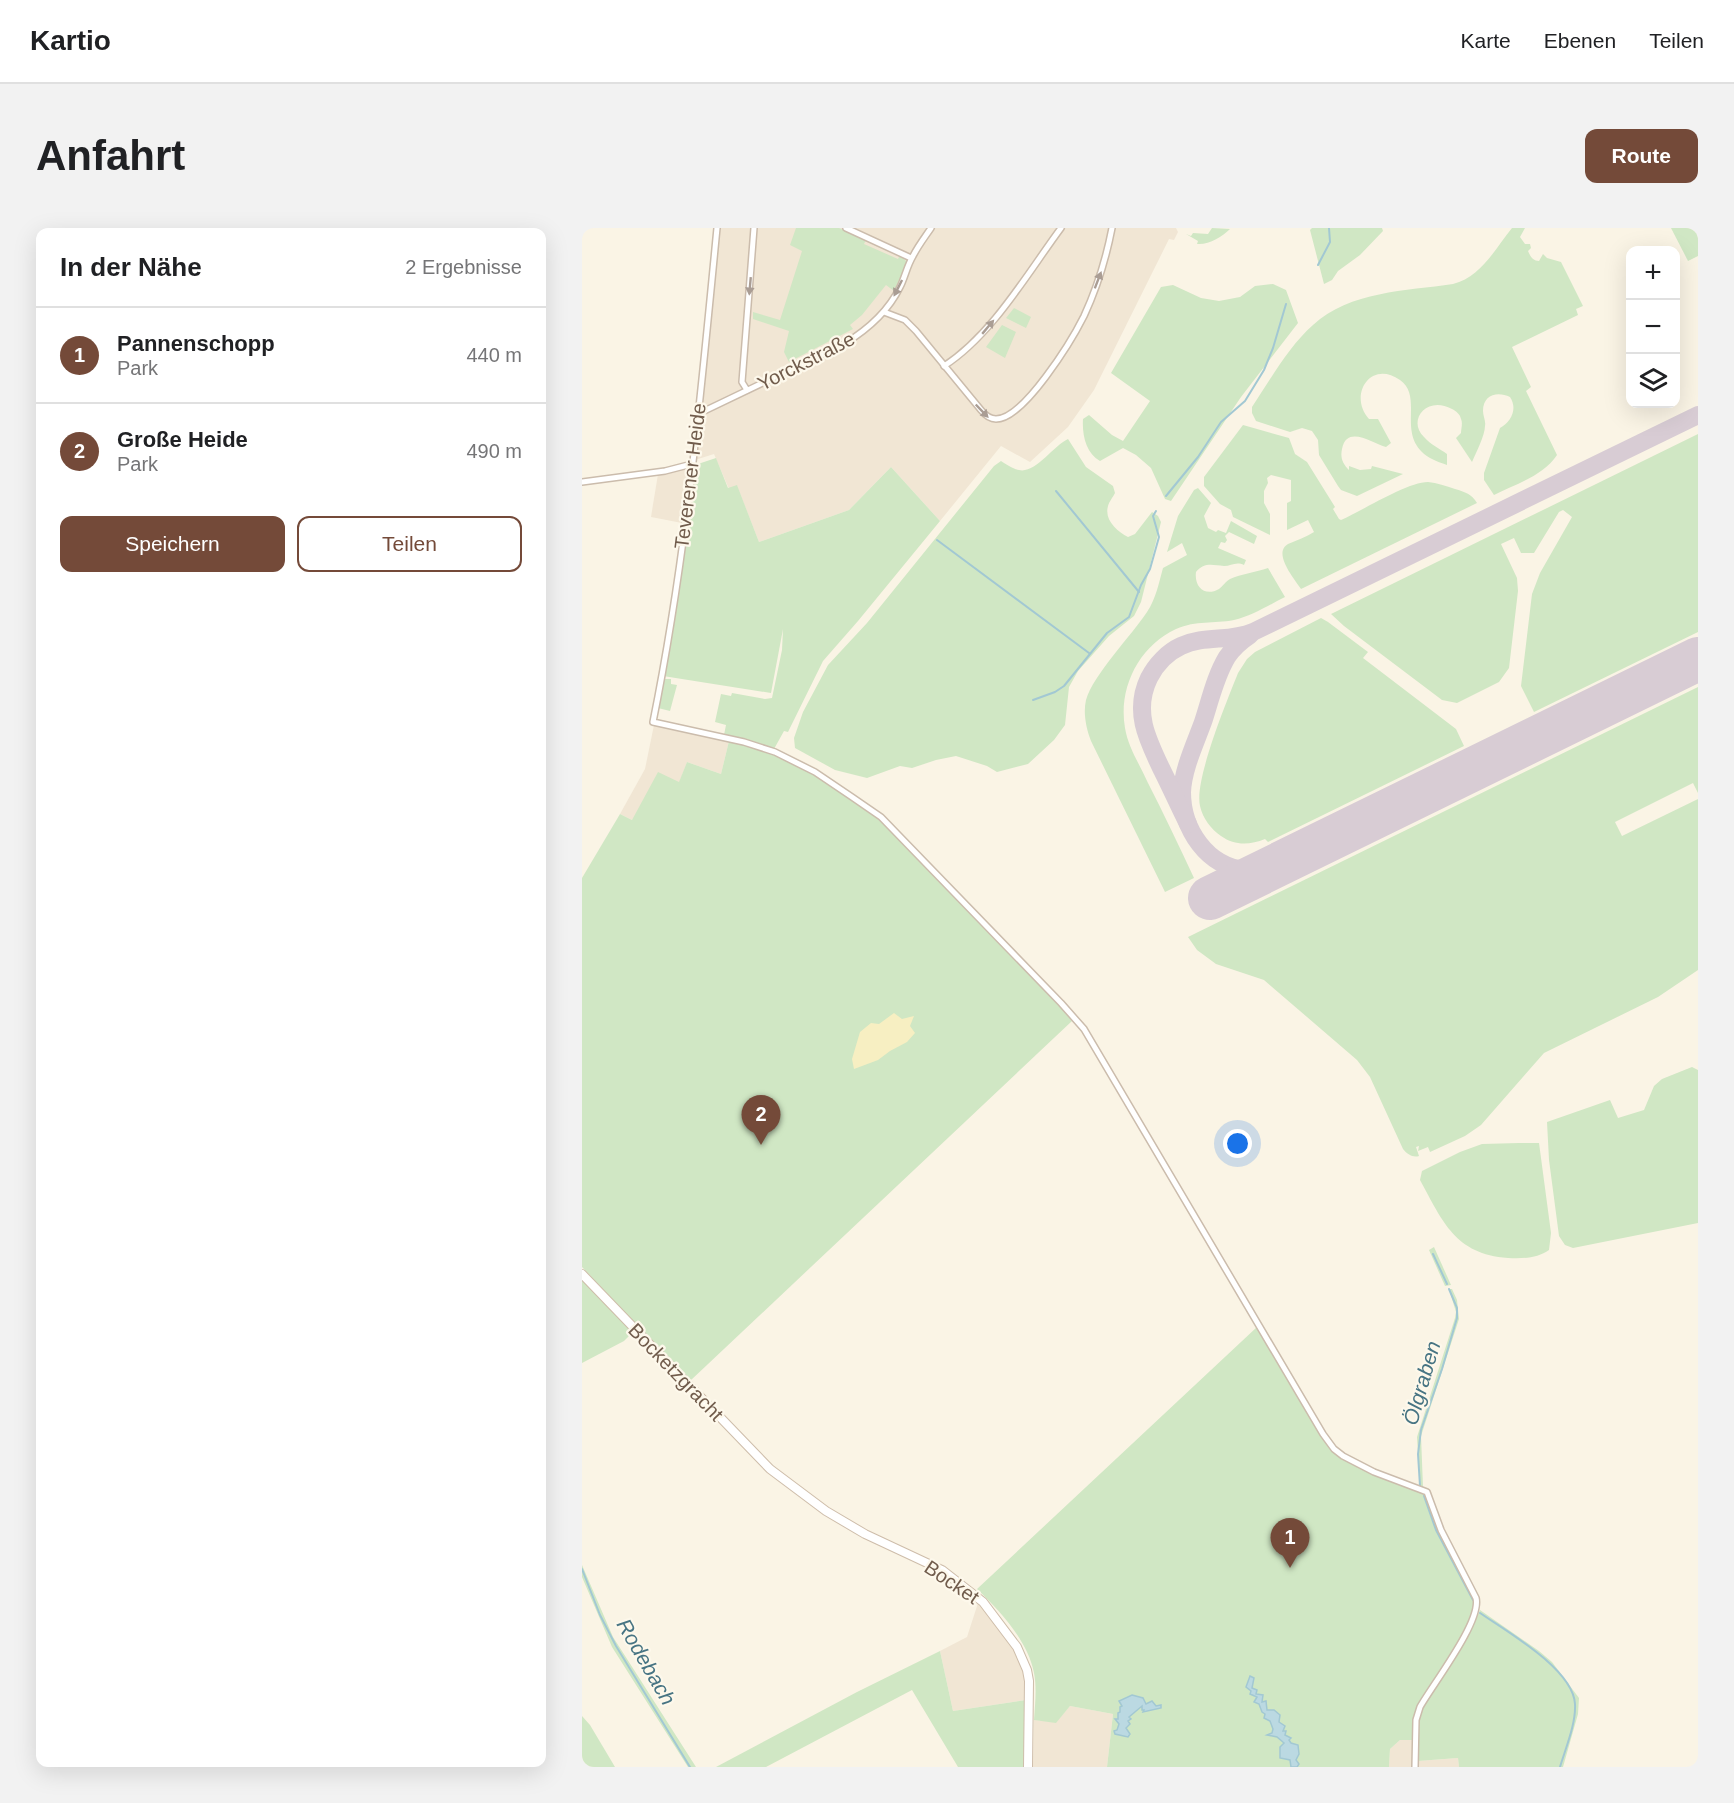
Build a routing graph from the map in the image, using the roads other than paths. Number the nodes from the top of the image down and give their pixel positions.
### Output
1 (717, 228) edge
2 (754, 228) edge
3 (846, 228) edge
4 (931, 228) edge
5 (1061, 228) edge
6 (1112, 228) edge
7 (911, 258) junction
8 (884, 312) junction
9 (944, 366) junction
10 (747, 390) junction
11 (700, 412) dead end
12 (692, 464) junction
13 (582, 482) edge
14 (582, 1274) edge
15 (770, 1469) joint
16 (1028, 1767) edge
17 (1415, 1767) edge

1 - 12 street, Teverener Heide
2 -> 10 street
3 - 7 street
4 - 7 street, Yorckstraße
9 -> 5 street
9 -> 6 street
7 -> 8 street, Yorckstraße
8 - 9 street
8 - 10 street, Yorckstraße
10 - 11 street, Yorckstraße
12 - 13 street
12 - 17 street, Teverener Heide
14 - 15 street, Bocketzgracht
15 - 16 street, Bocket

